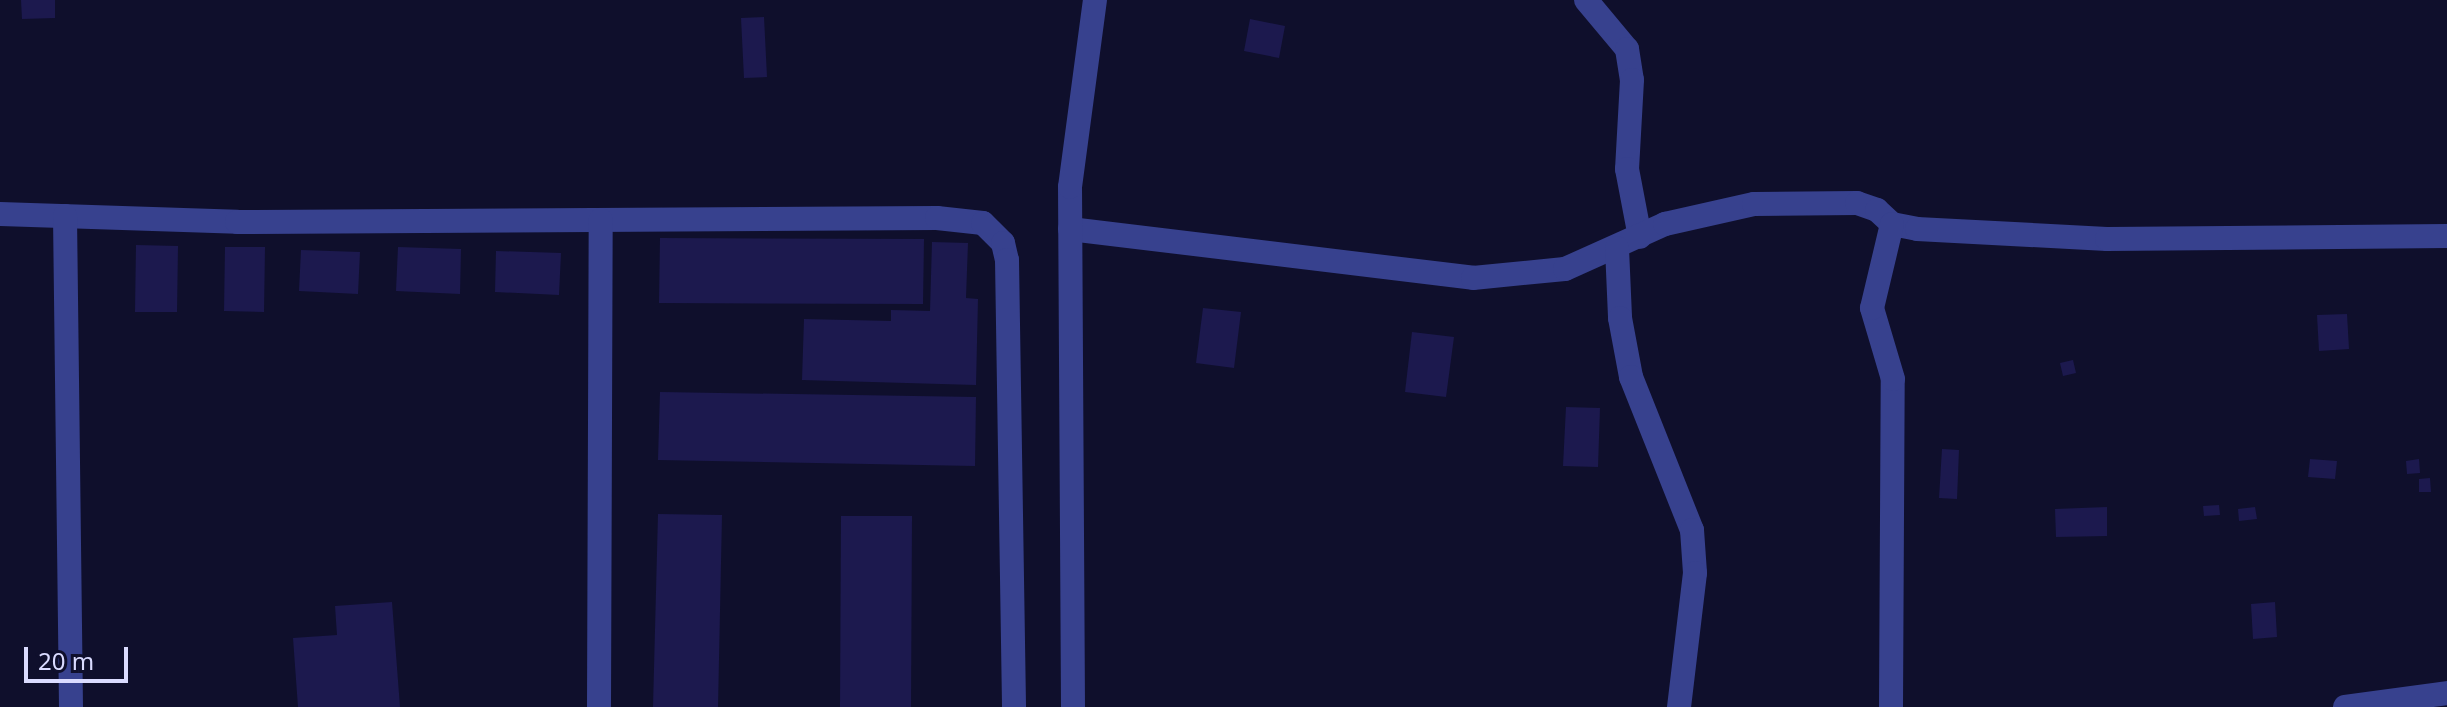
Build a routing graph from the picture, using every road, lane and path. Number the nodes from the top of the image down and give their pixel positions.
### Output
1 (1095, 0) edge
2 (1586, 0) edge
3 (0, 214) edge
4 (65, 216) junction
5 (601, 220) junction
6 (1892, 224) junction
7 (1070, 229) junction
8 (2447, 236) edge
9 (1640, 237) junction
10 (1617, 248) junction
11 (2447, 693) edge
12 (71, 707) edge
13 (599, 707) edge
14 (1014, 707) edge
15 (1073, 707) edge
16 (1679, 707) edge
17 (1891, 707) edge
18 (2345, 707) edge

1 - 7 street
2 - 9 street
3 - 4 street
4 - 5 street
4 - 12 street
5 - 13 street
5 - 14 street
6 - 8 street
6 - 9 street
6 - 17 street
7 - 10 street
7 - 15 street
9 - 10 street
10 - 16 street
11 - 18 street

